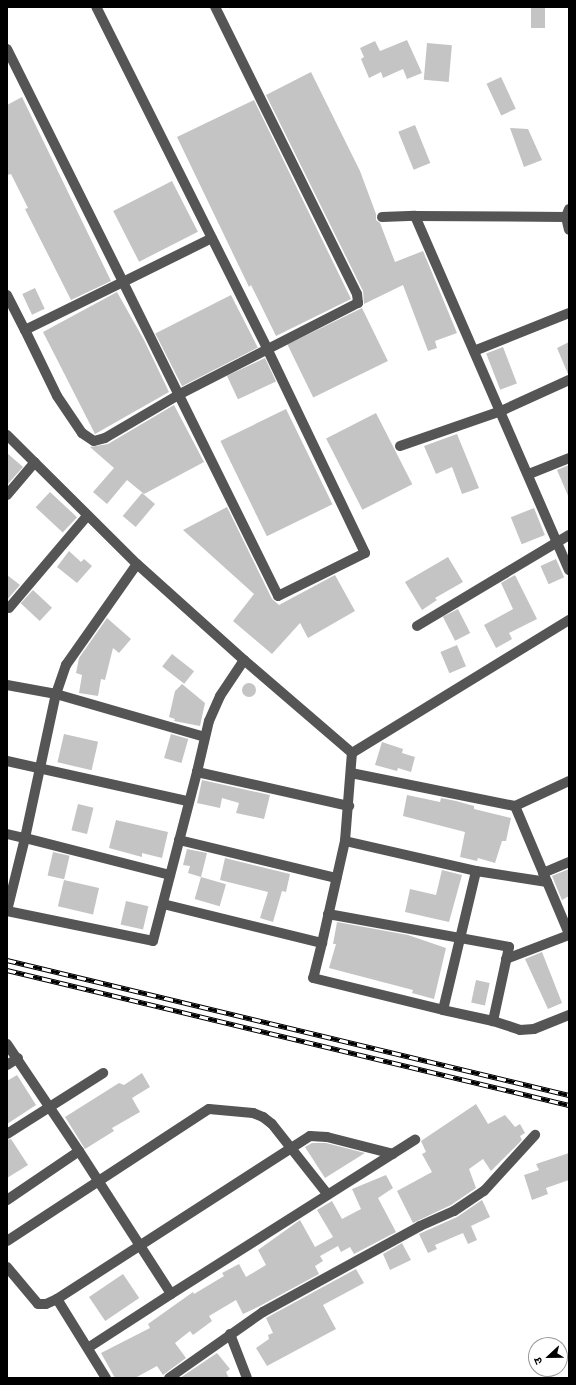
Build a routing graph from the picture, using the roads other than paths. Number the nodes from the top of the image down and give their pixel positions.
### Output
1 (96, 7) edge
2 (215, 7) edge
3 (7, 49) edge
4 (568, 213) edge
5 (415, 216) junction
6 (382, 217) dead end
7 (569, 230) edge
8 (212, 238) junction
9 (123, 282) junction
10 (7, 295) edge
11 (569, 313) edge
12 (25, 330) junction
13 (267, 348) junction
14 (474, 351) junction
15 (569, 380) edge
16 (180, 394) junction
17 (501, 410) junction
18 (7, 435) edge
19 (400, 446) dead end
20 (569, 458) edge
21 (35, 462) junction
22 (529, 474) junction
23 (7, 495) edge
24 (87, 516) junction
25 (569, 535) edge
26 (557, 540) junction
27 (137, 564) junction
28 (569, 570) edge
29 (9, 608) dead end
30 (569, 620) edge
31 (417, 626) dead end
32 (244, 660) junction
33 (7, 685) edge
34 (56, 694) junction
35 (205, 737) junction
36 (352, 753) junction
37 (7, 761) edge
38 (41, 768) junction
39 (197, 772) junction
40 (351, 773) junction
41 (569, 781) edge
42 (188, 801) junction
43 (349, 806) junction
44 (515, 806) junction
45 (7, 834) edge
46 (25, 838) junction
47 (179, 840) junction
48 (345, 841) junction
49 (569, 862) edge
50 (476, 871) junction
51 (170, 876) junction
52 (545, 877) junction
53 (336, 878) junction
54 (163, 904) junction
55 (328, 914) junction
56 (569, 935) edge
57 (460, 937) junction
58 (322, 943) junction
59 (506, 960) junction
60 (443, 1010) junction
61 (569, 1015) edge
62 (493, 1021) junction
63 (7, 1044) edge
64 (18, 1058) junction
65 (7, 1065) edge
66 (103, 1074) dead end
67 (48, 1108) junction
68 (7, 1134) edge
69 (535, 1135) dead end
70 (415, 1140) dead end
71 (291, 1146) junction
72 (79, 1151) junction
73 (393, 1154) junction
74 (98, 1180) junction
75 (328, 1195) junction
76 (7, 1200) edge
77 (7, 1241) edge
78 (140, 1246) junction
79 (7, 1267) edge
80 (171, 1294) junction
81 (58, 1299) junction
82 (230, 1334) junction
83 (88, 1348) junction
84 (106, 1378) edge
85 (168, 1378) edge
86 (247, 1378) edge

1 - 8 street
2 - 13 street
3 - 9 street
4 - 5 street
4 - 7 street
5 - 6 street
5 - 14 street
8 - 9 street
8 - 13 street
9 - 12 street
9 - 16 street
10 - 12 street
11 - 14 street
12 - 16 street
13 - 16 street
13 - 16 street
14 - 17 street
15 - 17 street
17 - 19 street
17 - 22 street
18 - 21 street
20 - 22 street
21 - 23 street
21 - 24 street
22 - 26 street
24 - 27 street
24 - 29 street
25 - 26 street
26 - 28 street
26 - 31 street
27 - 32 street
27 - 34 street
30 - 36 street
32 - 35 street
32 - 36 street
33 - 34 street
34 - 35 street
34 - 38 street
35 - 39 street
36 - 40 street
37 - 38 street
38 - 42 street
38 - 46 street
39 - 42 street
39 - 43 street
40 - 43 street
40 - 44 street
41 - 44 street
42 - 47 street
43 - 48 street
44 - 52 street
45 - 46 street
46 - 51 street
46 - 54 street
47 - 51 street
47 - 53 street
48 - 50 street
48 - 53 street
49 - 52 street
50 - 52 street
50 - 57 street
51 - 54 street
52 - 56 street
53 - 55 street
54 - 58 street
55 - 57 street
55 - 58 street
56 - 59 street
57 - 59 street
57 - 60 street
58 - 60 street
59 - 62 street
60 - 62 street
61 - 62 street
63 - 64 street
64 - 65 street
64 - 67 street
66 - 67 street
67 - 68 street
67 - 72 street
69 - 82 street
70 - 73 street
71 - 73 street
71 - 74 street
71 - 75 street
71 - 78 street
72 - 74 street
72 - 76 street
73 - 75 street
74 - 77 street
74 - 78 street
75 - 80 street
78 - 80 street
78 - 81 street
79 - 81 street
80 - 83 street
81 - 83 street
82 - 85 street
82 - 86 street
83 - 84 street

